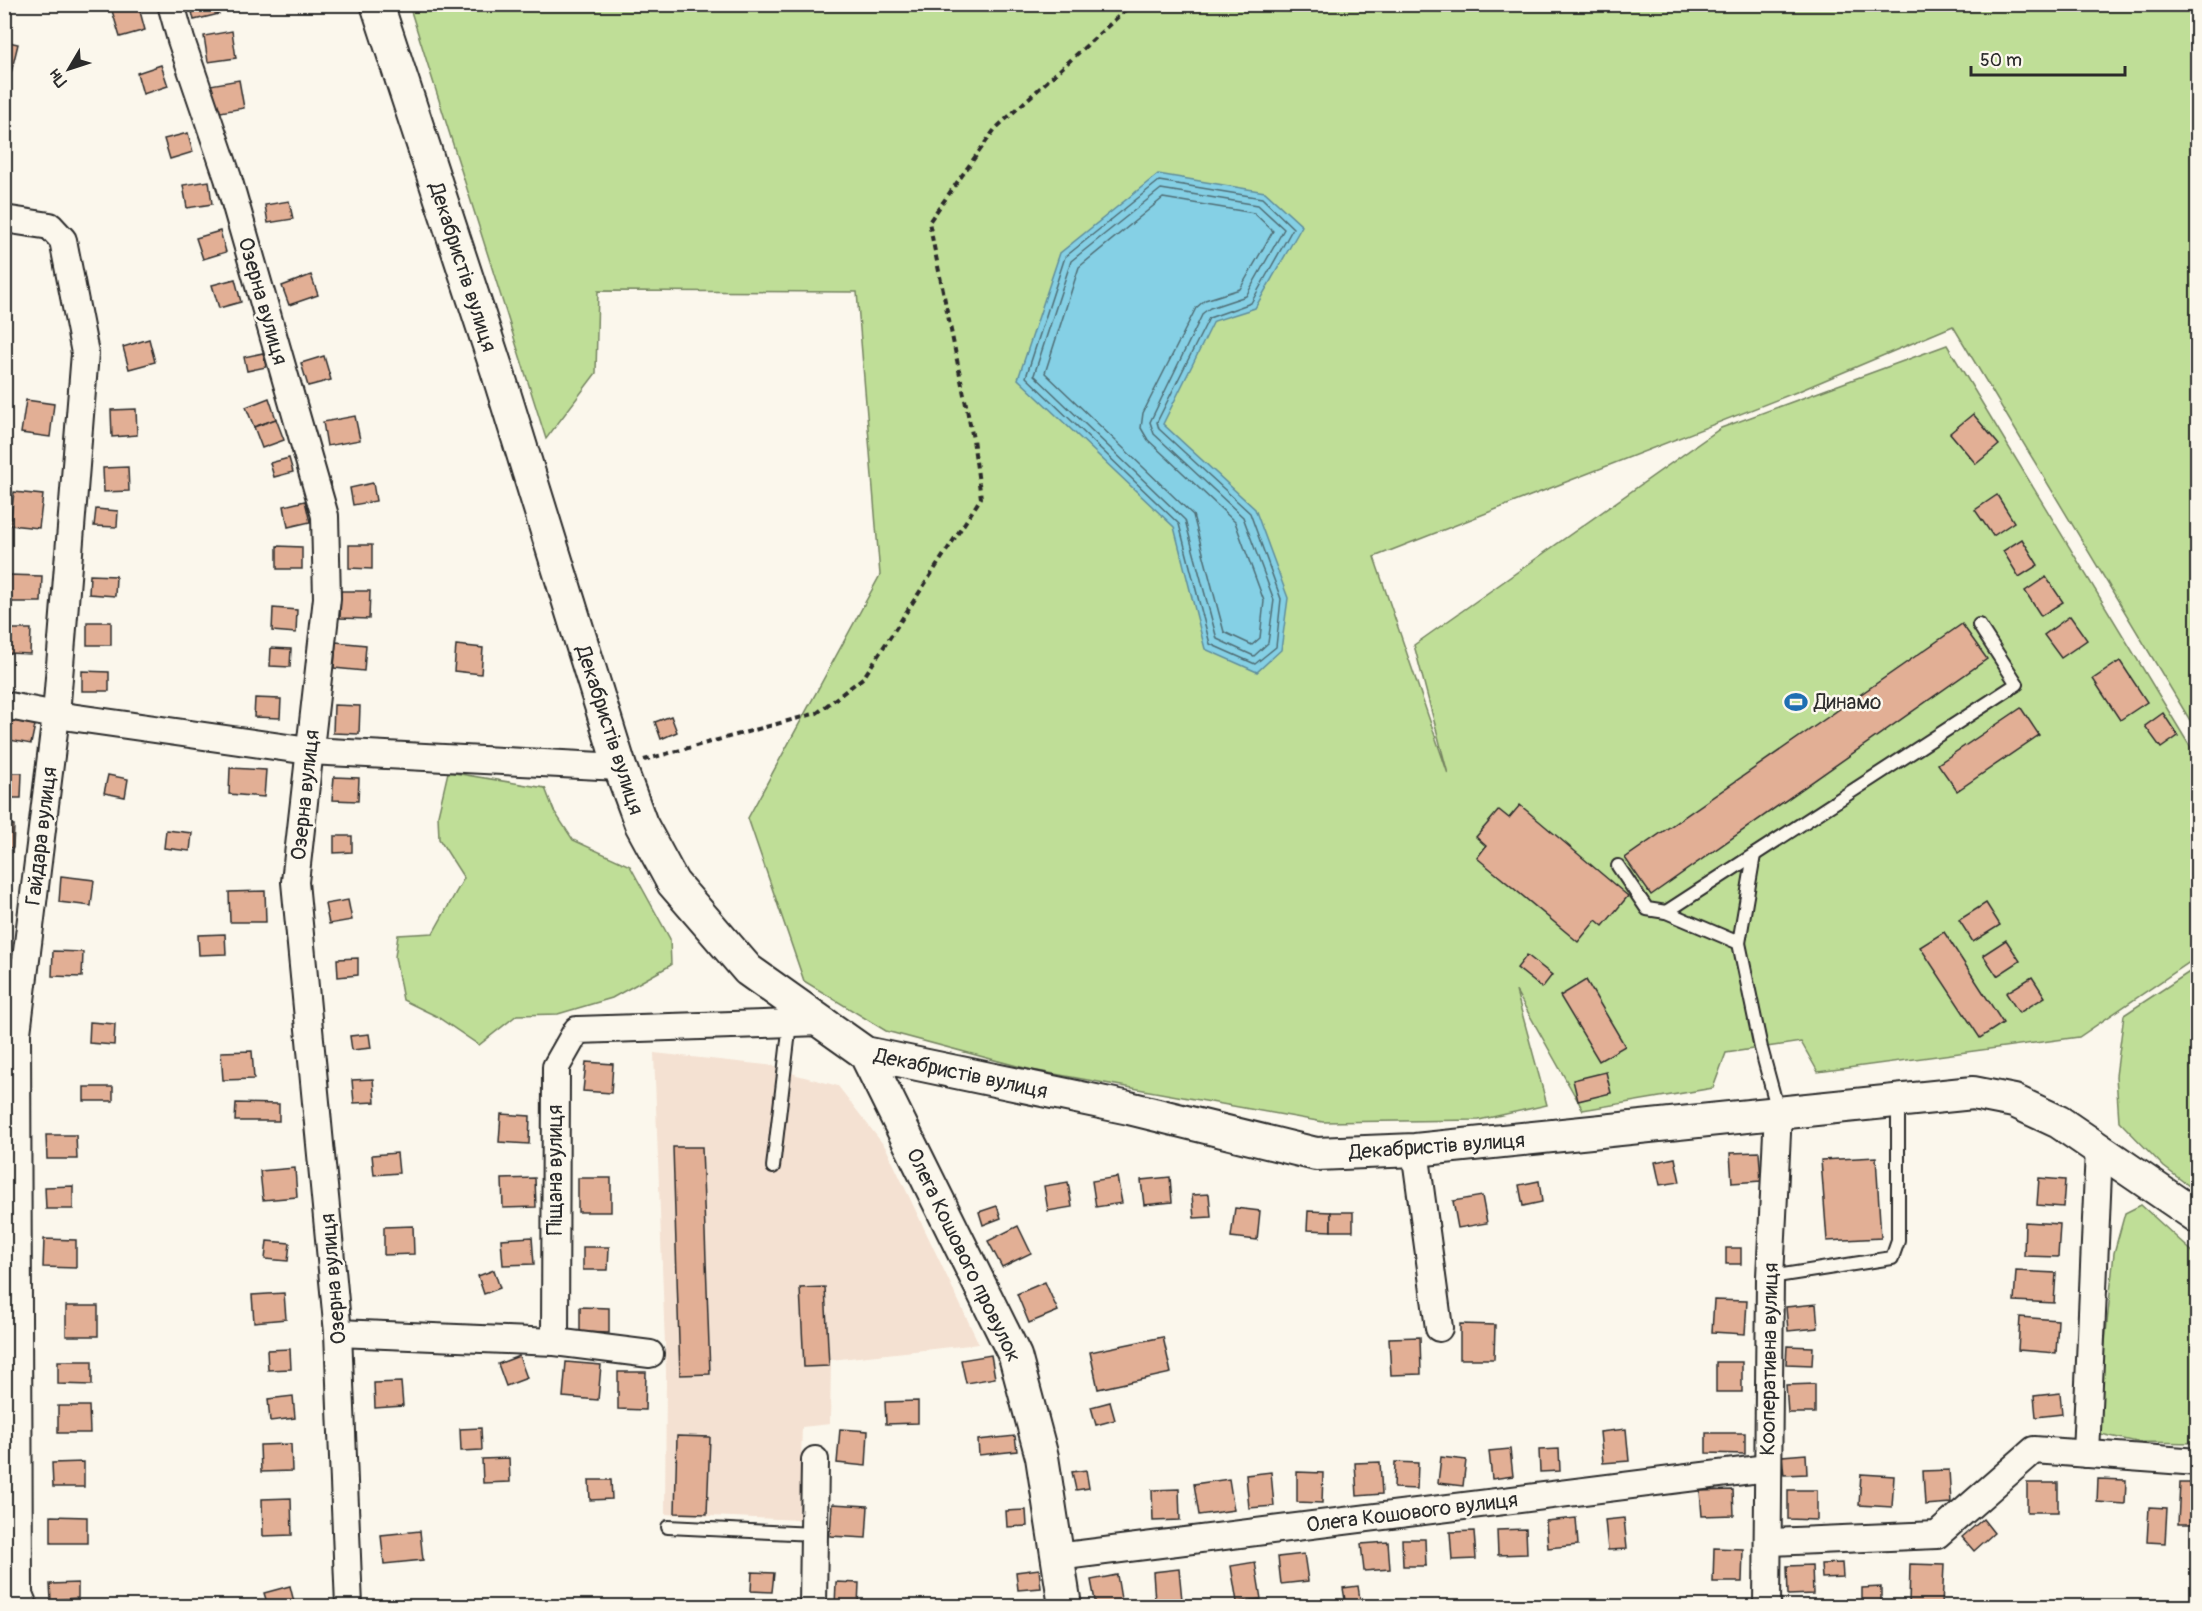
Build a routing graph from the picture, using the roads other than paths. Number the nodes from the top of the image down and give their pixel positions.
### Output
1 (171, 4) edge
2 (377, 4) edge
3 (4, 219) edge
4 (1979, 625) dead end
5 (4, 705) edge
6 (56, 715) junction
7 (309, 751) junction
8 (620, 767) junction
9 (1754, 855) junction
10 (1618, 866) dead end
11 (1666, 912) junction
12 (1739, 943) junction
13 (821, 1022) junction
14 (790, 1023) junction
15 (865, 1053) junction
16 (1898, 1101) junction
17 (1778, 1112) junction
18 (2098, 1149) junction
19 (1415, 1150) junction
20 (773, 1167) dead end
21 (2198, 1217) edge
22 (1770, 1277) junction
23 (1439, 1328) dead end
24 (338, 1333) junction
25 (555, 1342) junction
26 (650, 1354) dead end
27 (2086, 1454) junction
28 (815, 1460) dead end
29 (2198, 1462) edge
30 (1767, 1468) junction
31 (668, 1527) dead end
32 (814, 1534) junction
33 (1769, 1542) junction
34 (1057, 1557) junction
35 (24, 1606) edge
36 (349, 1606) edge
37 (813, 1606) edge
38 (1065, 1606) edge
39 (1767, 1606) edge

1 - 7 street, Озерна вулиця
2 - 8 street, Декабристів вулиця
3 - 6 street, Гайдара вулиця
4 - 9 lane
5 - 6 street
6 - 7 street
6 - 35 street, Гайдара вулиця
7 - 8 street
7 - 24 street, Озерна вулиця
8 - 13 street, Декабристів вулиця
9 - 11 lane
9 - 12 lane
10 - 11 lane
11 - 12 lane
12 - 17 lane
13 - 14 street, Піщана вулиця
13 - 15 street, Декабристів вулиця
14 - 20 lane
14 - 25 street, Піщана вулиця
15 - 19 street, Декабристів вулиця
15 - 34 street, Олега Кошового провулок
16 - 17 street, Декабристів вулиця
16 - 18 street, Декабристів вулиця
16 - 22 lane
17 - 19 street, Декабристів вулиця
17 - 22 street, Кооперативна вулиця
18 - 21 street, Декабристів вулиця
18 - 27 street
19 - 23 street
22 - 30 street, Кооперативна вулиця
24 - 25 street
24 - 36 street, Озерна вулиця
25 - 26 street
27 - 29 street
27 - 33 street
28 - 32 street
30 - 33 street, Кооперативна вулиця
30 - 34 street, Олега Кошового вулиця
31 - 32 lane
32 - 37 street
33 - 39 street, Кооперативна вулиця
34 - 38 street, Олега Кошового провулок

